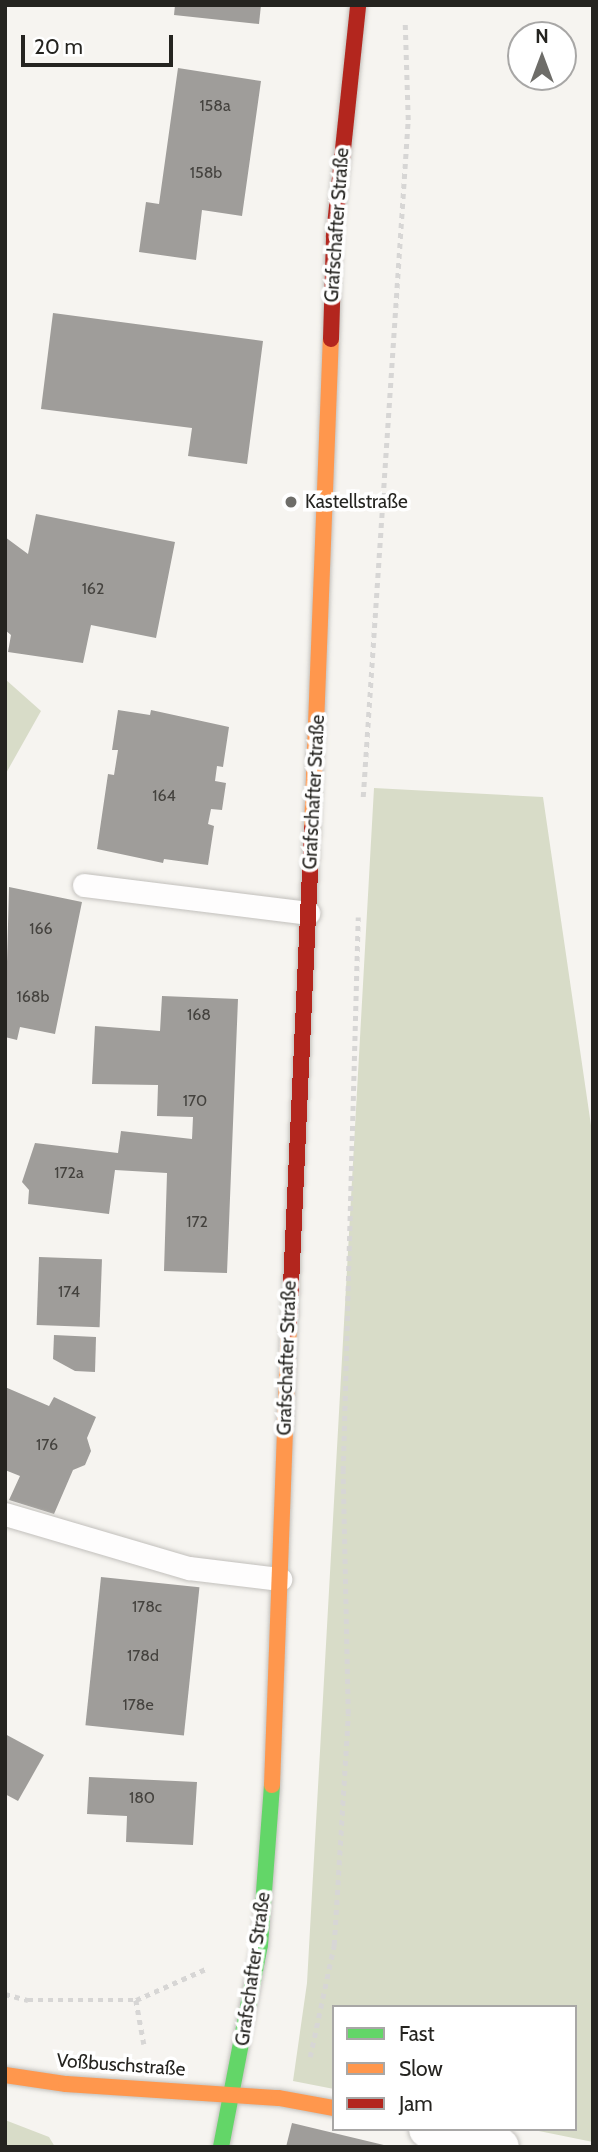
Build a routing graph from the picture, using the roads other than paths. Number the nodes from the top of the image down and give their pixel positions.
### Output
1 (358, 5) edge
2 (84, 885) dead end
3 (308, 913) junction
4 (5, 1514) edge
5 (281, 1579) junction
6 (5, 2075) edge
7 (233, 2094) junction
8 (332, 2108) edge
9 (436, 2131) edge
10 (221, 2147) edge
11 (500, 2147) edge

1 - 3 main road, Grafschafter Straße
2 - 3 lane
3 - 5 main road, Grafschafter Straße
4 - 5 lane
5 - 7 main road, Grafschafter Straße
6 - 7 main road, Voßbuschstraße
7 - 8 main road, Voßbuschstraße
7 - 10 main road, Grafschafter Straße
9 - 11 street

